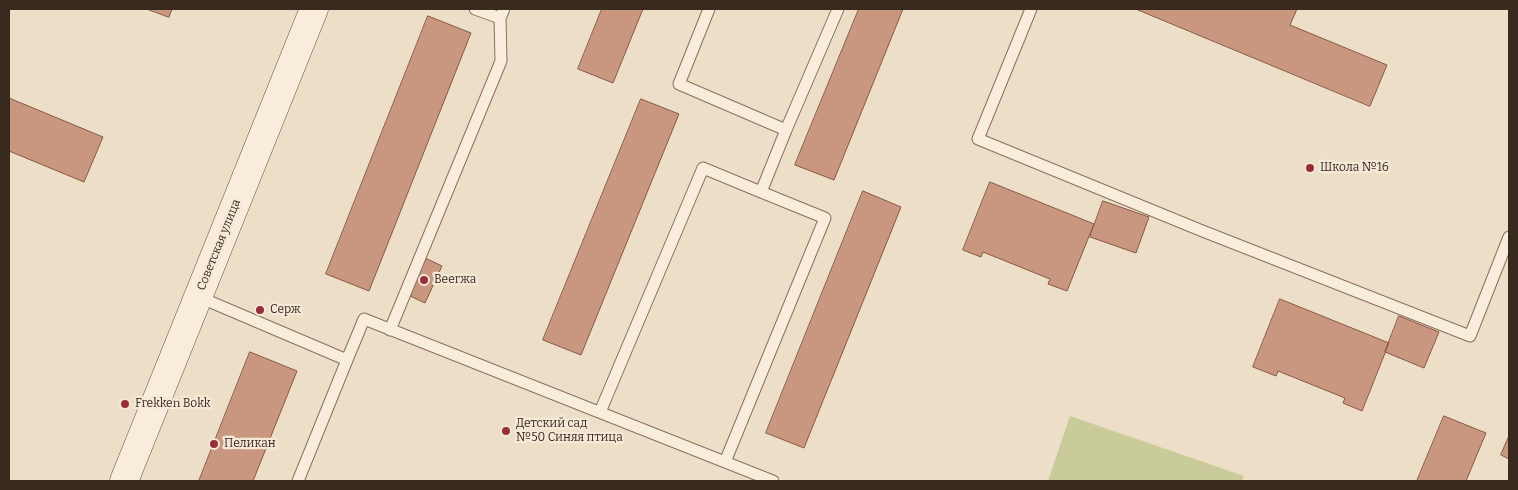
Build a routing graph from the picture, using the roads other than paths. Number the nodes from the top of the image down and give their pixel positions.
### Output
1 (314, 9) edge
2 (475, 9) edge
3 (709, 9) edge
4 (838, 9) edge
5 (1031, 9) edge
6 (502, 13) edge
7 (786, 130) junction
8 (761, 192) junction
9 (1509, 237) edge
10 (199, 297) junction
11 (390, 330) junction
12 (347, 360) junction
13 (600, 412) junction
14 (725, 462) junction
15 (124, 481) edge
16 (298, 481) edge
17 (773, 481) edge

1 - 10 main road, Советская улица
2 - 6 lane
3 - 7 lane
4 - 7 lane
5 - 9 lane
6 - 11 lane
7 - 8 lane
8 - 13 lane
8 - 14 lane
10 - 12 lane
10 - 15 main road, Советская улица
11 - 12 lane
11 - 13 lane
12 - 16 lane
13 - 14 lane
14 - 17 lane

